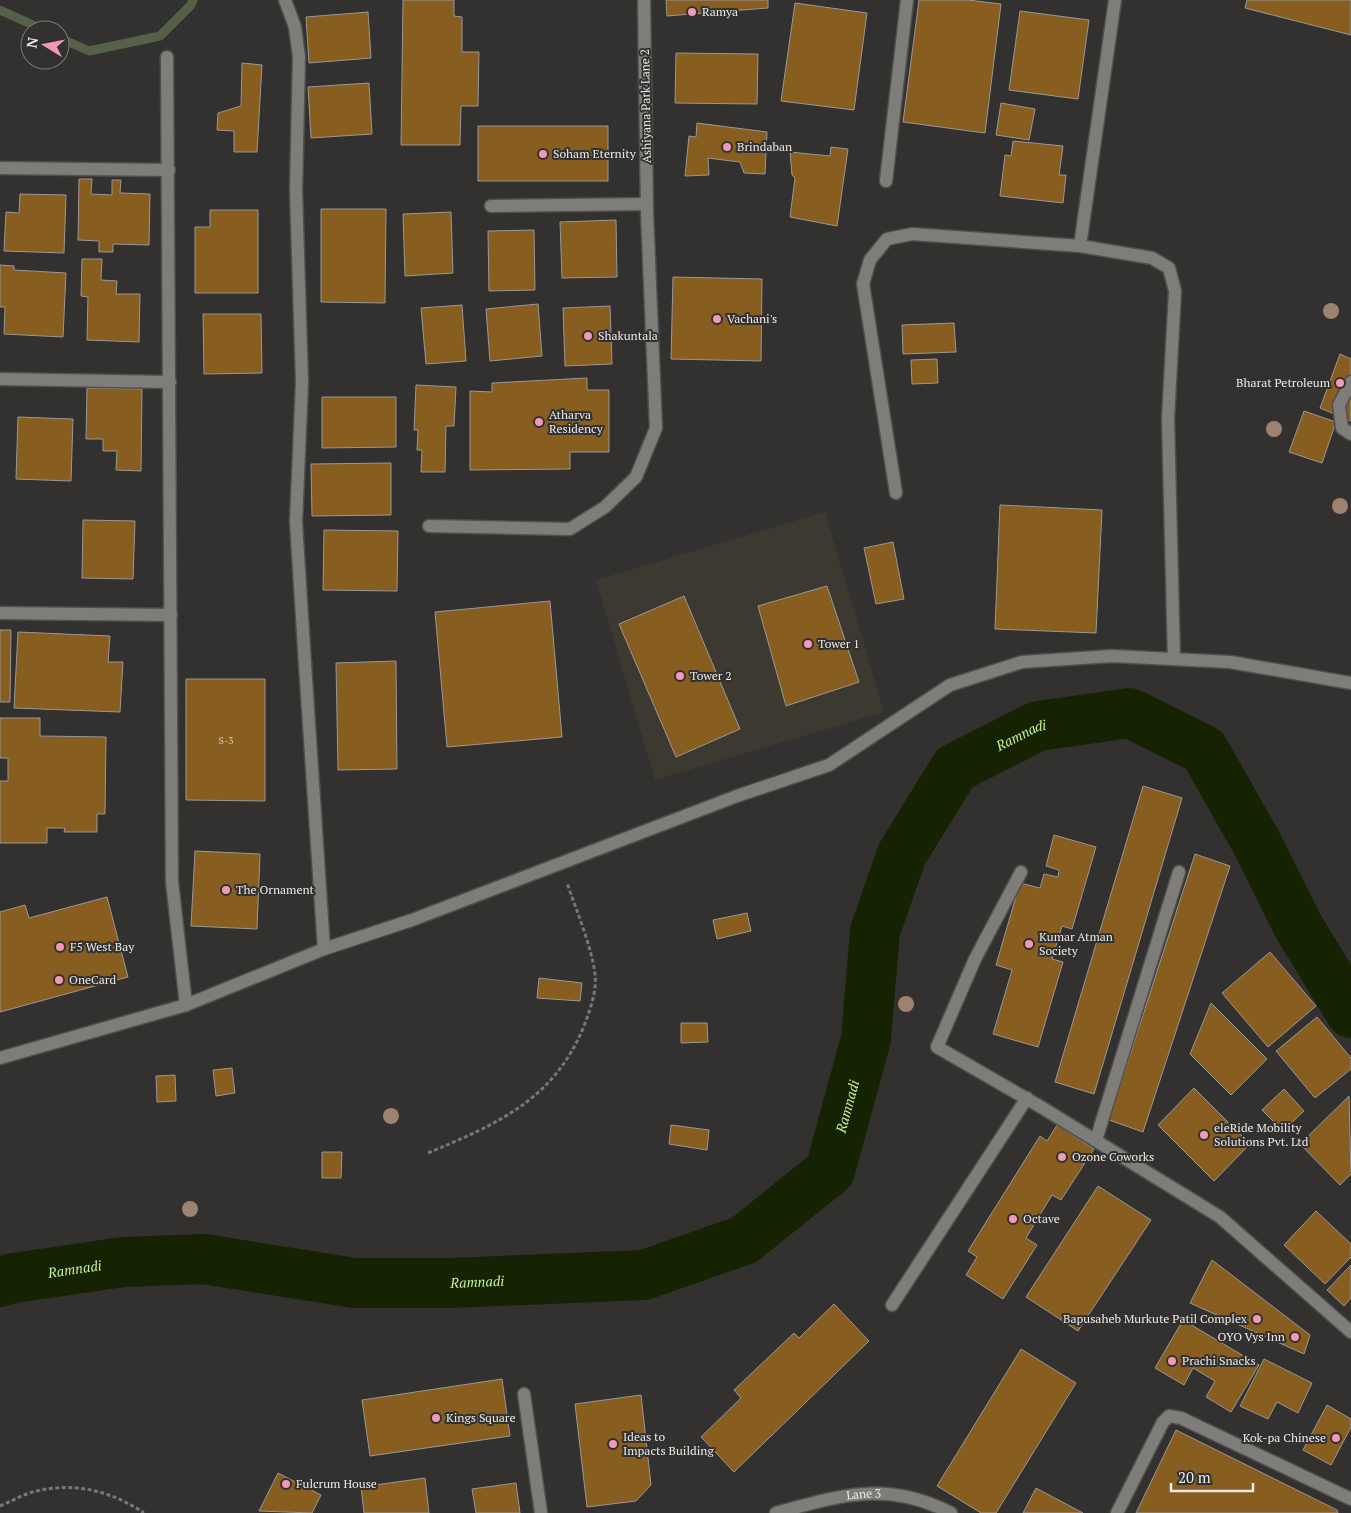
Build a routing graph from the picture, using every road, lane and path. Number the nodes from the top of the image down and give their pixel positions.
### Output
1 (285, 0) edge
2 (644, 0) edge
3 (907, 0) edge
4 (1115, 0) edge
5 (168, 57) dead end
6 (0, 168) edge
7 (169, 170) junction
8 (886, 181) dead end
9 (491, 206) dead end
10 (647, 208) junction
11 (1080, 246) junction
12 (0, 379) edge
13 (170, 382) junction
14 (1351, 382) edge
15 (1351, 434) edge
16 (896, 493) dead end
17 (429, 526) dead end
18 (0, 613) edge
19 (170, 615) junction
20 (1174, 660) junction
21 (1351, 683) edge
22 (560, 864) junction
23 (1021, 872) dead end
24 (1179, 872) dead end
25 (324, 949) junction
26 (186, 1005) junction
27 (0, 1058) edge
28 (1027, 1098) junction
29 (1096, 1140) junction
30 (428, 1153) dead end
31 (892, 1305) dead end
32 (1351, 1332) edge
33 (524, 1394) dead end
34 (1351, 1499) edge
35 (0, 1506) edge
36 (144, 1513) edge
37 (541, 1513) edge
38 (776, 1513) edge
39 (951, 1513) edge
40 (1117, 1513) edge

1 - 25 street
2 - 10 street, Ashiyana Park Lane 2
3 - 8 street
4 - 11 street
5 - 7 street
6 - 7 street
7 - 13 street
9 - 10 street
10 - 17 street, Ashiyana Park Lane 2
11 - 16 street
11 - 20 street
12 - 13 street
13 - 19 street
14 - 15 street
18 - 19 street
19 - 26 street
20 - 21 street
20 - 22 street
22 - 25 street
22 - 30 path
23 - 28 street
24 - 29 street
25 - 26 street
26 - 27 street
28 - 29 street
28 - 31 street
29 - 32 street
33 - 37 street
34 - 40 street
35 - 36 path
38 - 39 street, Lane 3

